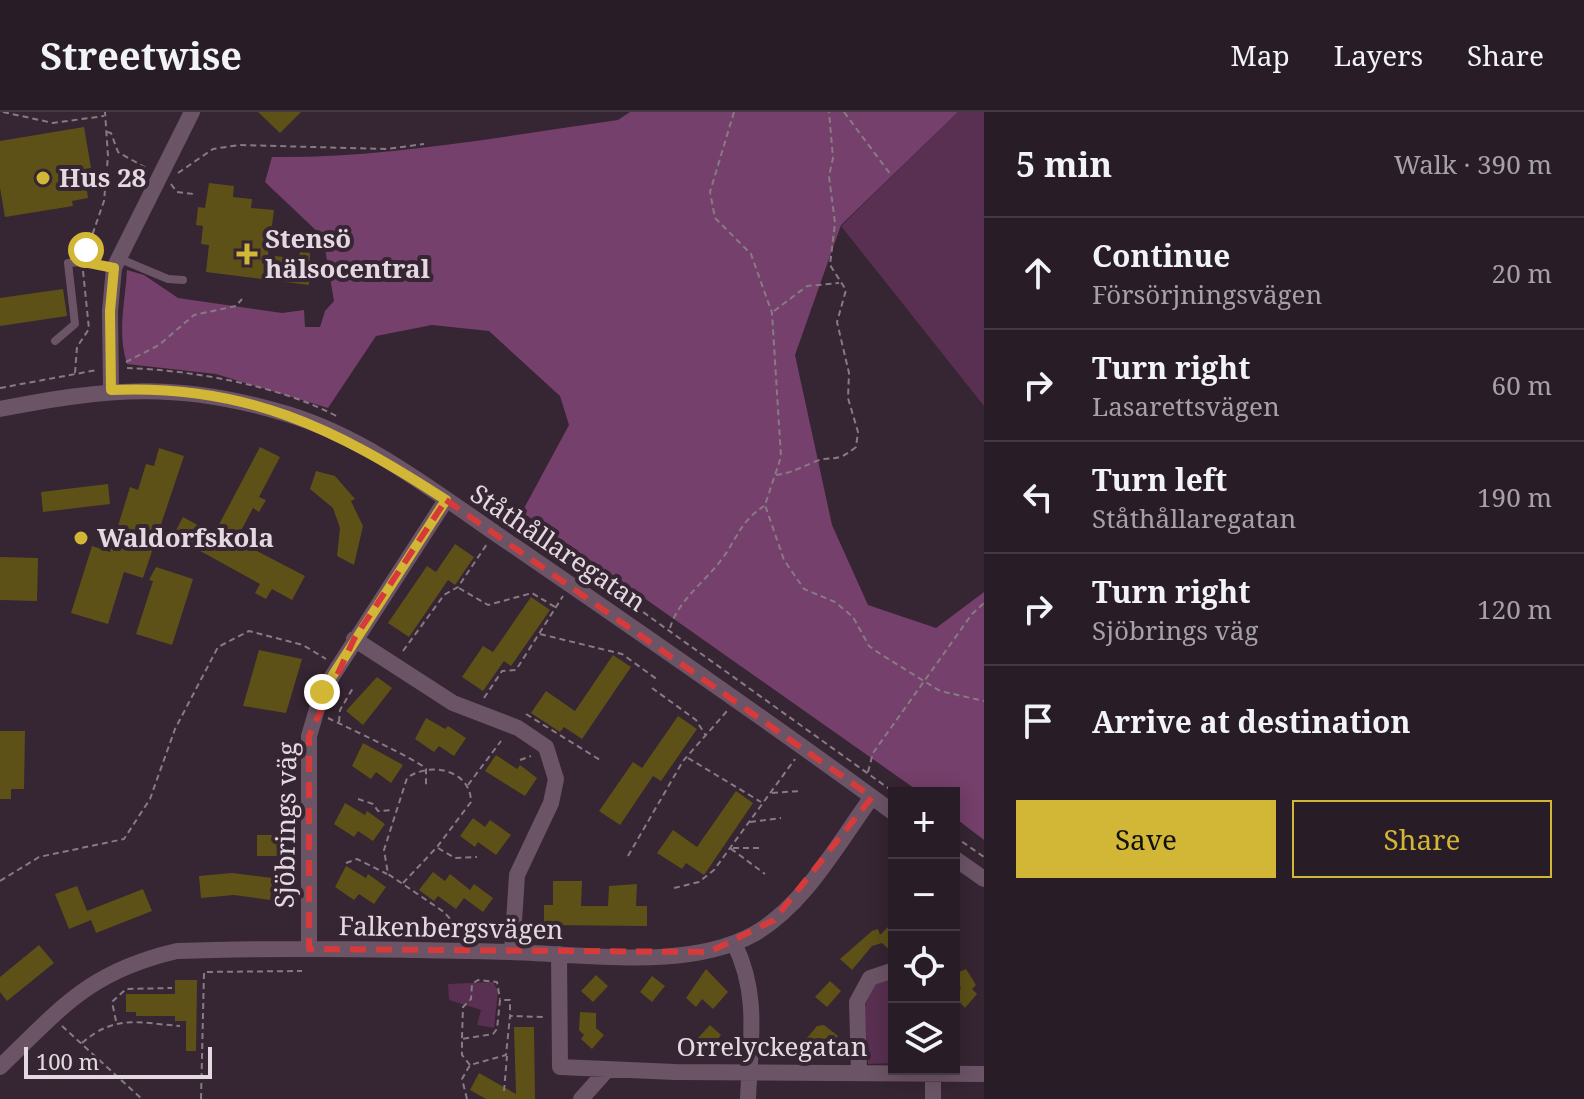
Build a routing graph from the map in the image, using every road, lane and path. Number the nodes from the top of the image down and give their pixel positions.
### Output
1 (3, 112) edge
2 (192, 112) edge
3 (734, 112) edge
4 (829, 112) edge
5 (844, 112) edge
6 (105, 114) edge
7 (107, 132) junction
8 (424, 144) dead end
9 (122, 154) dead end
10 (891, 175) dead end
11 (167, 188) dead end
12 (84, 262) junction
13 (116, 263) junction
14 (183, 280) dead end
15 (840, 282) junction
16 (242, 299) dead end
17 (772, 313) junction
18 (55, 341) dead end
19 (115, 366) junction
20 (75, 374) junction
21 (0, 388) edge
22 (111, 390) junction
23 (0, 409) edge
24 (775, 475) junction
25 (446, 500) junction
26 (765, 505) junction
27 (494, 533) junction
28 (570, 585) junction
29 (458, 587) junction
30 (984, 603) edge
31 (556, 608) junction
32 (670, 630) dead end
33 (539, 633) junction
34 (354, 639) junction
35 (393, 665) junction
36 (337, 666) junction
37 (658, 680) dead end
38 (922, 681) junction
39 (353, 688) dead end
40 (652, 688) dead end
41 (734, 700) junction
42 (984, 701) edge
43 (474, 712) junction
44 (316, 713) junction
45 (338, 723) junction
46 (518, 728) junction
47 (707, 737) junction
48 (501, 741) dead end
49 (803, 748) junction
50 (687, 757) junction
51 (600, 760) dead end
52 (426, 769) junction
53 (467, 786) junction
54 (426, 788) dead end
55 (888, 788) edge
56 (800, 791) dead end
57 (770, 793) junction
58 (872, 797) junction
59 (358, 799) dead end
60 (763, 803) junction
61 (888, 809) edge
62 (394, 810) junction
63 (781, 818) dead end
64 (749, 822) junction
65 (960, 840) edge
66 (437, 847) junction
67 (730, 848) junction
68 (759, 848) dead end
69 (628, 856) dead end
70 (477, 857) dead end
71 (984, 857) edge
72 (955, 859) edge
73 (346, 863) dead end
74 (388, 874) junction
75 (765, 874) dead end
76 (984, 879) edge
77 (0, 881) edge
78 (403, 883) junction
79 (674, 888) dead end
80 (458, 928) dead end
81 (734, 943) junction
82 (309, 949) junction
83 (512, 952) junction
84 (559, 954) junction
85 (302, 971) dead end
86 (888, 972) edge
87 (172, 988) dead end
88 (500, 1000) junction
89 (510, 1016) junction
90 (52, 1017) junction
91 (560, 1017) junction
92 (116, 1022) junction
93 (180, 1026) dead end
94 (462, 1039) junction
95 (82, 1044) junction
96 (506, 1055) junction
97 (470, 1065) junction
98 (0, 1067) edge
99 (607, 1070) junction
100 (749, 1071) junction
101 (859, 1071) junction
102 (888, 1071) edge
103 (960, 1072) edge
104 (984, 1074) edge
105 (933, 1075) edge
106 (504, 1091) dead end
107 (142, 1099) edge
108 (201, 1099) edge
109 (467, 1099) edge
110 (581, 1099) edge
111 (748, 1099) edge
112 (933, 1099) edge

1 - 6 path
2 - 13 street
3 - 17 path
4 - 15 path
5 - 10 path
6 - 7 path
7 - 9 path
7 - 12 path
8 - 11 path
12 - 13 lane
12 - 18 lane
12 - 20 path
13 - 14 lane
13 - 19 street
15 - 17 path
15 - 24 path
16 - 19 path
17 - 24 path
19 - 20 path
19 - 22 street
20 - 21 path
22 - 23 street, Ståthållaregatan
22 - 25 street, Ståthållaregatan
24 - 26 path
25 - 27 street, Ståthållaregatan
25 - 34 street, Sjöbrings väg
26 - 32 path
26 - 38 path
27 - 28 street, Ståthållaregatan
27 - 29 path
28 - 31 path
28 - 41 street, Ståthållaregatan
29 - 31 path
29 - 35 path
30 - 38 path
31 - 33 path
33 - 37 path
33 - 43 path
34 - 35 street
34 - 36 street, Sjöbrings väg
35 - 43 street
36 - 44 street, Sjöbrings väg
36 - 77 path
38 - 42 path
38 - 55 path
39 - 45 path
40 - 47 path
41 - 47 path
41 - 49 street, Ståthållaregatan
43 - 46 street
44 - 45 path
44 - 82 street, Sjöbrings väg
45 - 52 path
46 - 51 path
46 - 83 street
47 - 50 path
48 - 53 path
49 - 57 path
49 - 58 street, Ståthållaregatan
50 - 60 path
50 - 69 path
52 - 53 path
52 - 54 path
52 - 62 path
53 - 66 path
56 - 57 path
57 - 60 path
58 - 61 street, Ståthållaregatan
58 - 81 street, Falkenbergsvägen
59 - 62 path
60 - 64 path
62 - 74 path
63 - 64 path
64 - 67 path
65 - 71 path
66 - 70 path
66 - 78 path
67 - 68 path
67 - 75 path
67 - 79 path
72 - 76 street
73 - 74 path
74 - 78 path
78 - 80 path
81 - 84 street, Falkenbergsvägen
81 - 100 street
82 - 83 street, Falkenbergsvägen
82 - 90 street, Falkenbergsvägen
83 - 84 street, Falkenbergsvägen
84 - 91 street
85 - 108 path
86 - 101 street
87 - 92 path
88 - 89 path
88 - 94 path
88 - 94 path
89 - 91 path
89 - 96 path
90 - 95 path
90 - 98 street, Falkenbergsvägen
91 - 99 street, Orrelyckegatan
92 - 93 path
92 - 95 path
94 - 97 path
95 - 107 path
96 - 97 path
96 - 106 path
97 - 109 path
99 - 100 street, Orrelyckegatan
99 - 110 street
100 - 101 street, Orrelyckegatan
100 - 111 street
101 - 102 street, Orrelyckegatan
103 - 104 street, Orrelyckegatan
105 - 112 street

